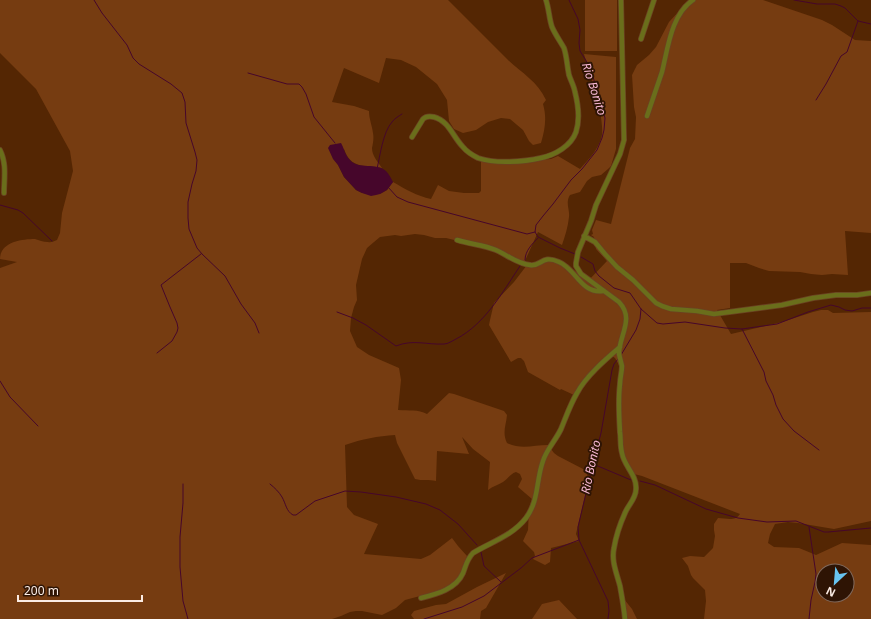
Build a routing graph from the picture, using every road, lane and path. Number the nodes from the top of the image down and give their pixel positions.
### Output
1 (546, 0) edge
2 (621, 0) edge
3 (654, 0) edge
4 (693, 0) edge
5 (641, 39) dead end
6 (647, 116) dead end
7 (412, 137) dead end
8 (0, 150) edge
9 (4, 193) dead end
10 (584, 236) junction
11 (457, 240) dead end
12 (604, 291) junction
13 (871, 293) edge
14 (620, 347) junction
15 (421, 598) dead end
16 (625, 619) edge

1 - 7 street
2 - 10 street
3 - 5 street
4 - 6 street
8 - 9 street
10 - 12 street
10 - 13 street
11 - 12 street
12 - 14 street
14 - 15 street
14 - 16 street

